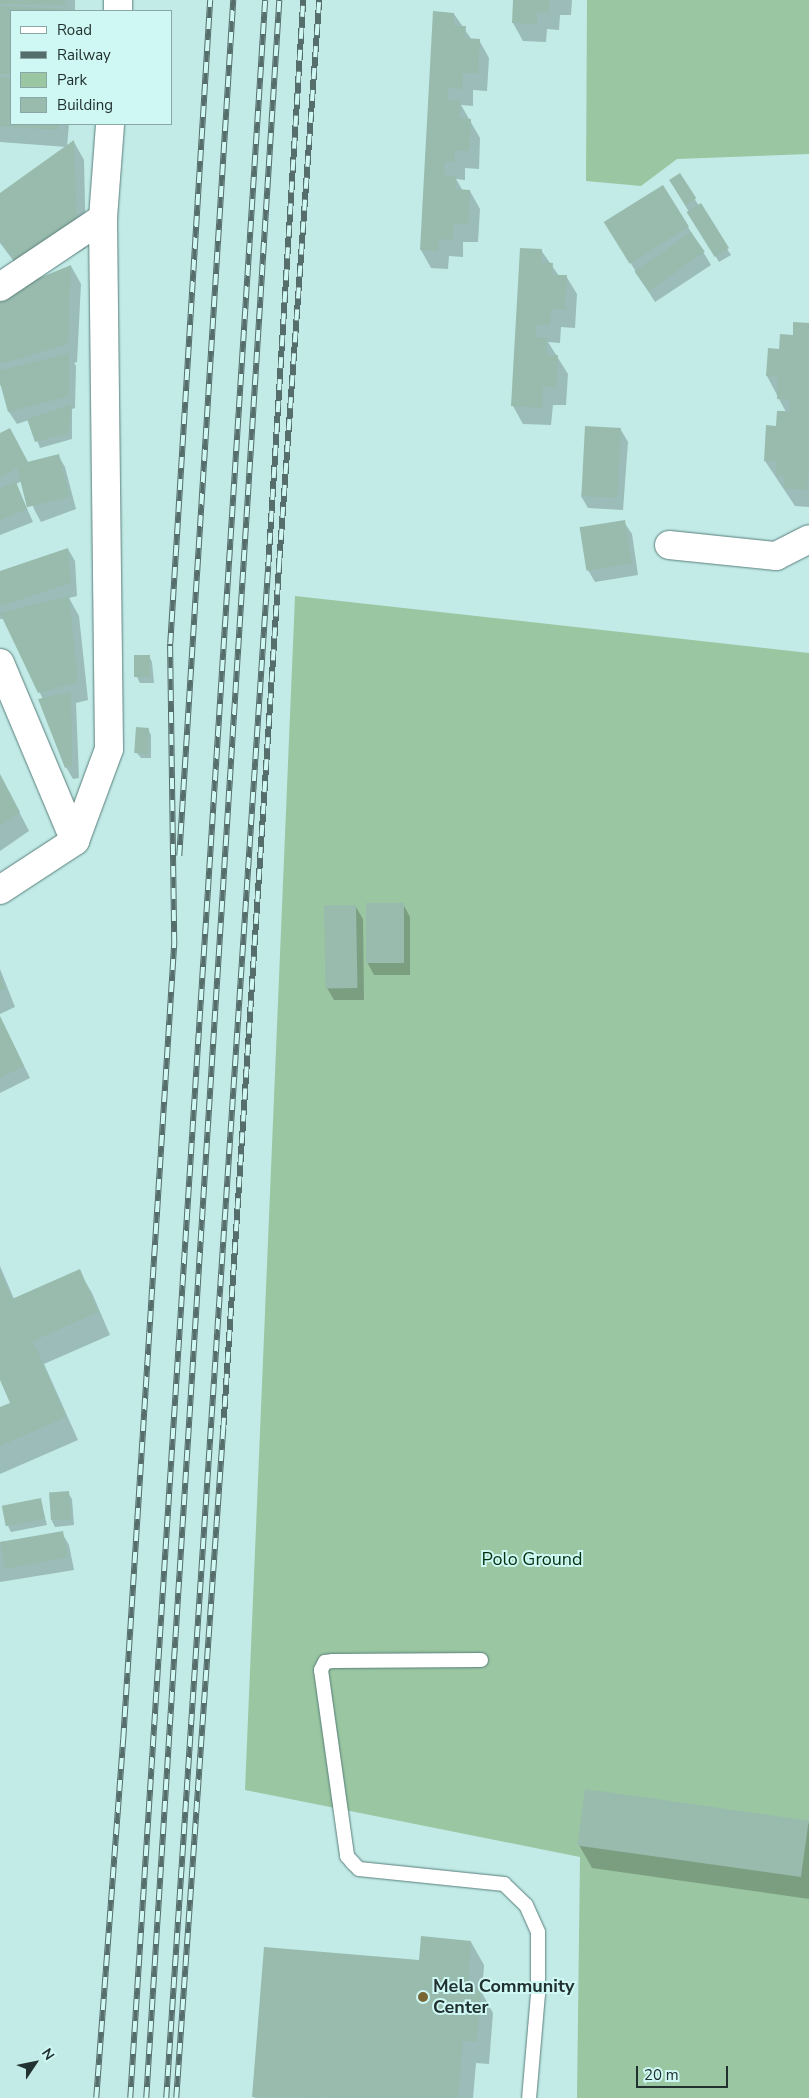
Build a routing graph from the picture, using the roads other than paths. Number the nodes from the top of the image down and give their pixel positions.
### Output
1 (110, 125) edge
2 (103, 218) junction
3 (0, 287) edge
4 (809, 538) edge
5 (669, 545) dead end
6 (0, 662) edge
7 (75, 842) junction
8 (0, 890) edge
9 (481, 1660) dead end
10 (529, 2098) edge

1 - 2 street
2 - 3 street
2 - 7 street
4 - 5 street
6 - 7 street
7 - 8 street
9 - 10 lane

